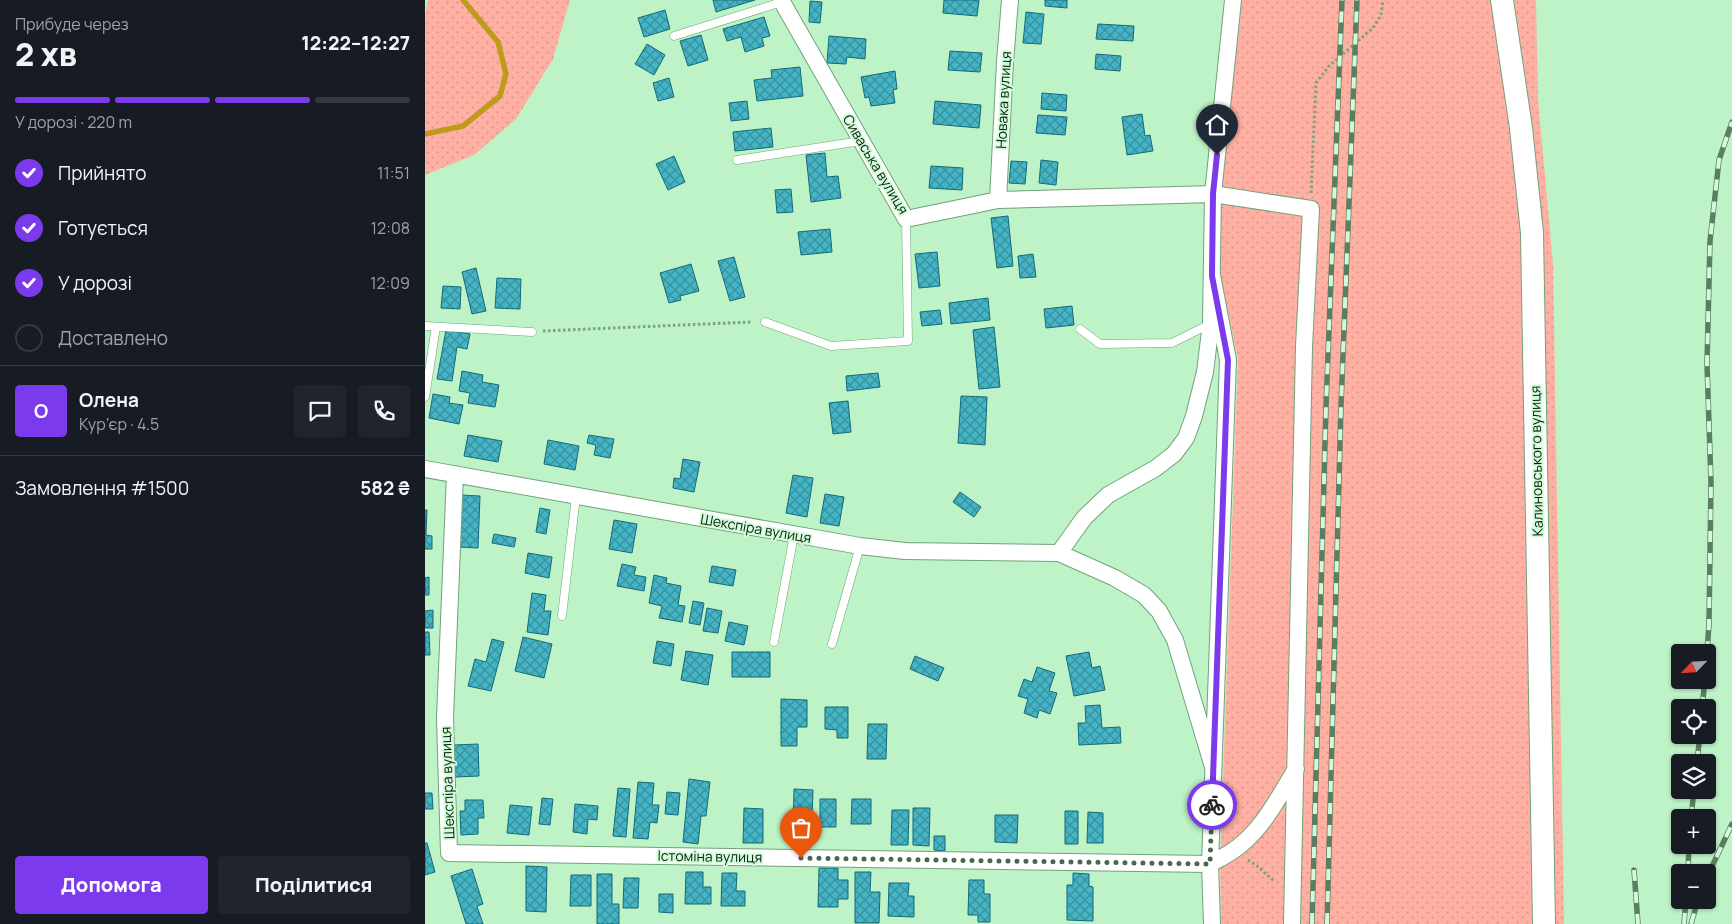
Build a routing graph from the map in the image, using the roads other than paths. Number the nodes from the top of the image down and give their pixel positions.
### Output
1 (1010, 0) edge
2 (1233, 0) edge
3 (1502, 0) edge
4 (781, 1) edge
5 (674, 36) dead end
6 (861, 141) junction
7 (737, 160) dead end
8 (1213, 194) junction
9 (998, 200) junction
10 (906, 219) junction
11 (1212, 276) junction
12 (765, 322) road end
13 (1211, 323) junction
14 (425, 326) edge
15 (436, 327) junction
16 (1080, 329) dead end
17 (532, 332) road end
18 (425, 397) edge
19 (425, 469) edge
20 (455, 474) junction
21 (576, 496) junction
22 (794, 535) junction
23 (860, 546) junction
24 (1059, 553) junction
25 (562, 616) dead end
26 (774, 642) dead end
27 (832, 644) dead end
28 (1213, 767) junction
29 (1296, 768) junction
30 (449, 852) joint
31 (1210, 864) junction
32 (1293, 916) edge
33 (1212, 924) edge
34 (1544, 924) edge

1 - 9 street, Новака вулиця
2 - 8 street
3 - 34 street, Калиновського вулиця
4 - 5 lane
4 - 6 street, Сиваська вулиця
6 - 7 lane
6 - 10 street, Сиваська вулиця
8 - 9 street, Сиваська вулиця
8 - 11 street
8 - 29 street, Сиваська вулиця
9 - 10 street, Сиваська вулиця
10 - 12 lane
11 - 13 street
11 - 28 street
13 - 16 lane
13 - 24 street
14 - 15 lane
15 - 17 lane
15 - 18 lane
19 - 20 street, Шекспіра вулиця
20 - 21 street, Шекспіра вулиця
20 - 30 street, Шекспіра вулиця
21 - 22 street, Шекспіра вулиця
21 - 25 lane
22 - 23 street, Шекспіра вулиця
22 - 26 lane
23 - 24 street, Шекспіра вулиця
23 - 27 lane
24 - 28 street
28 - 31 street
29 - 31 street
29 - 32 street
30 - 31 street, Істоміна вулиця
31 - 33 street

